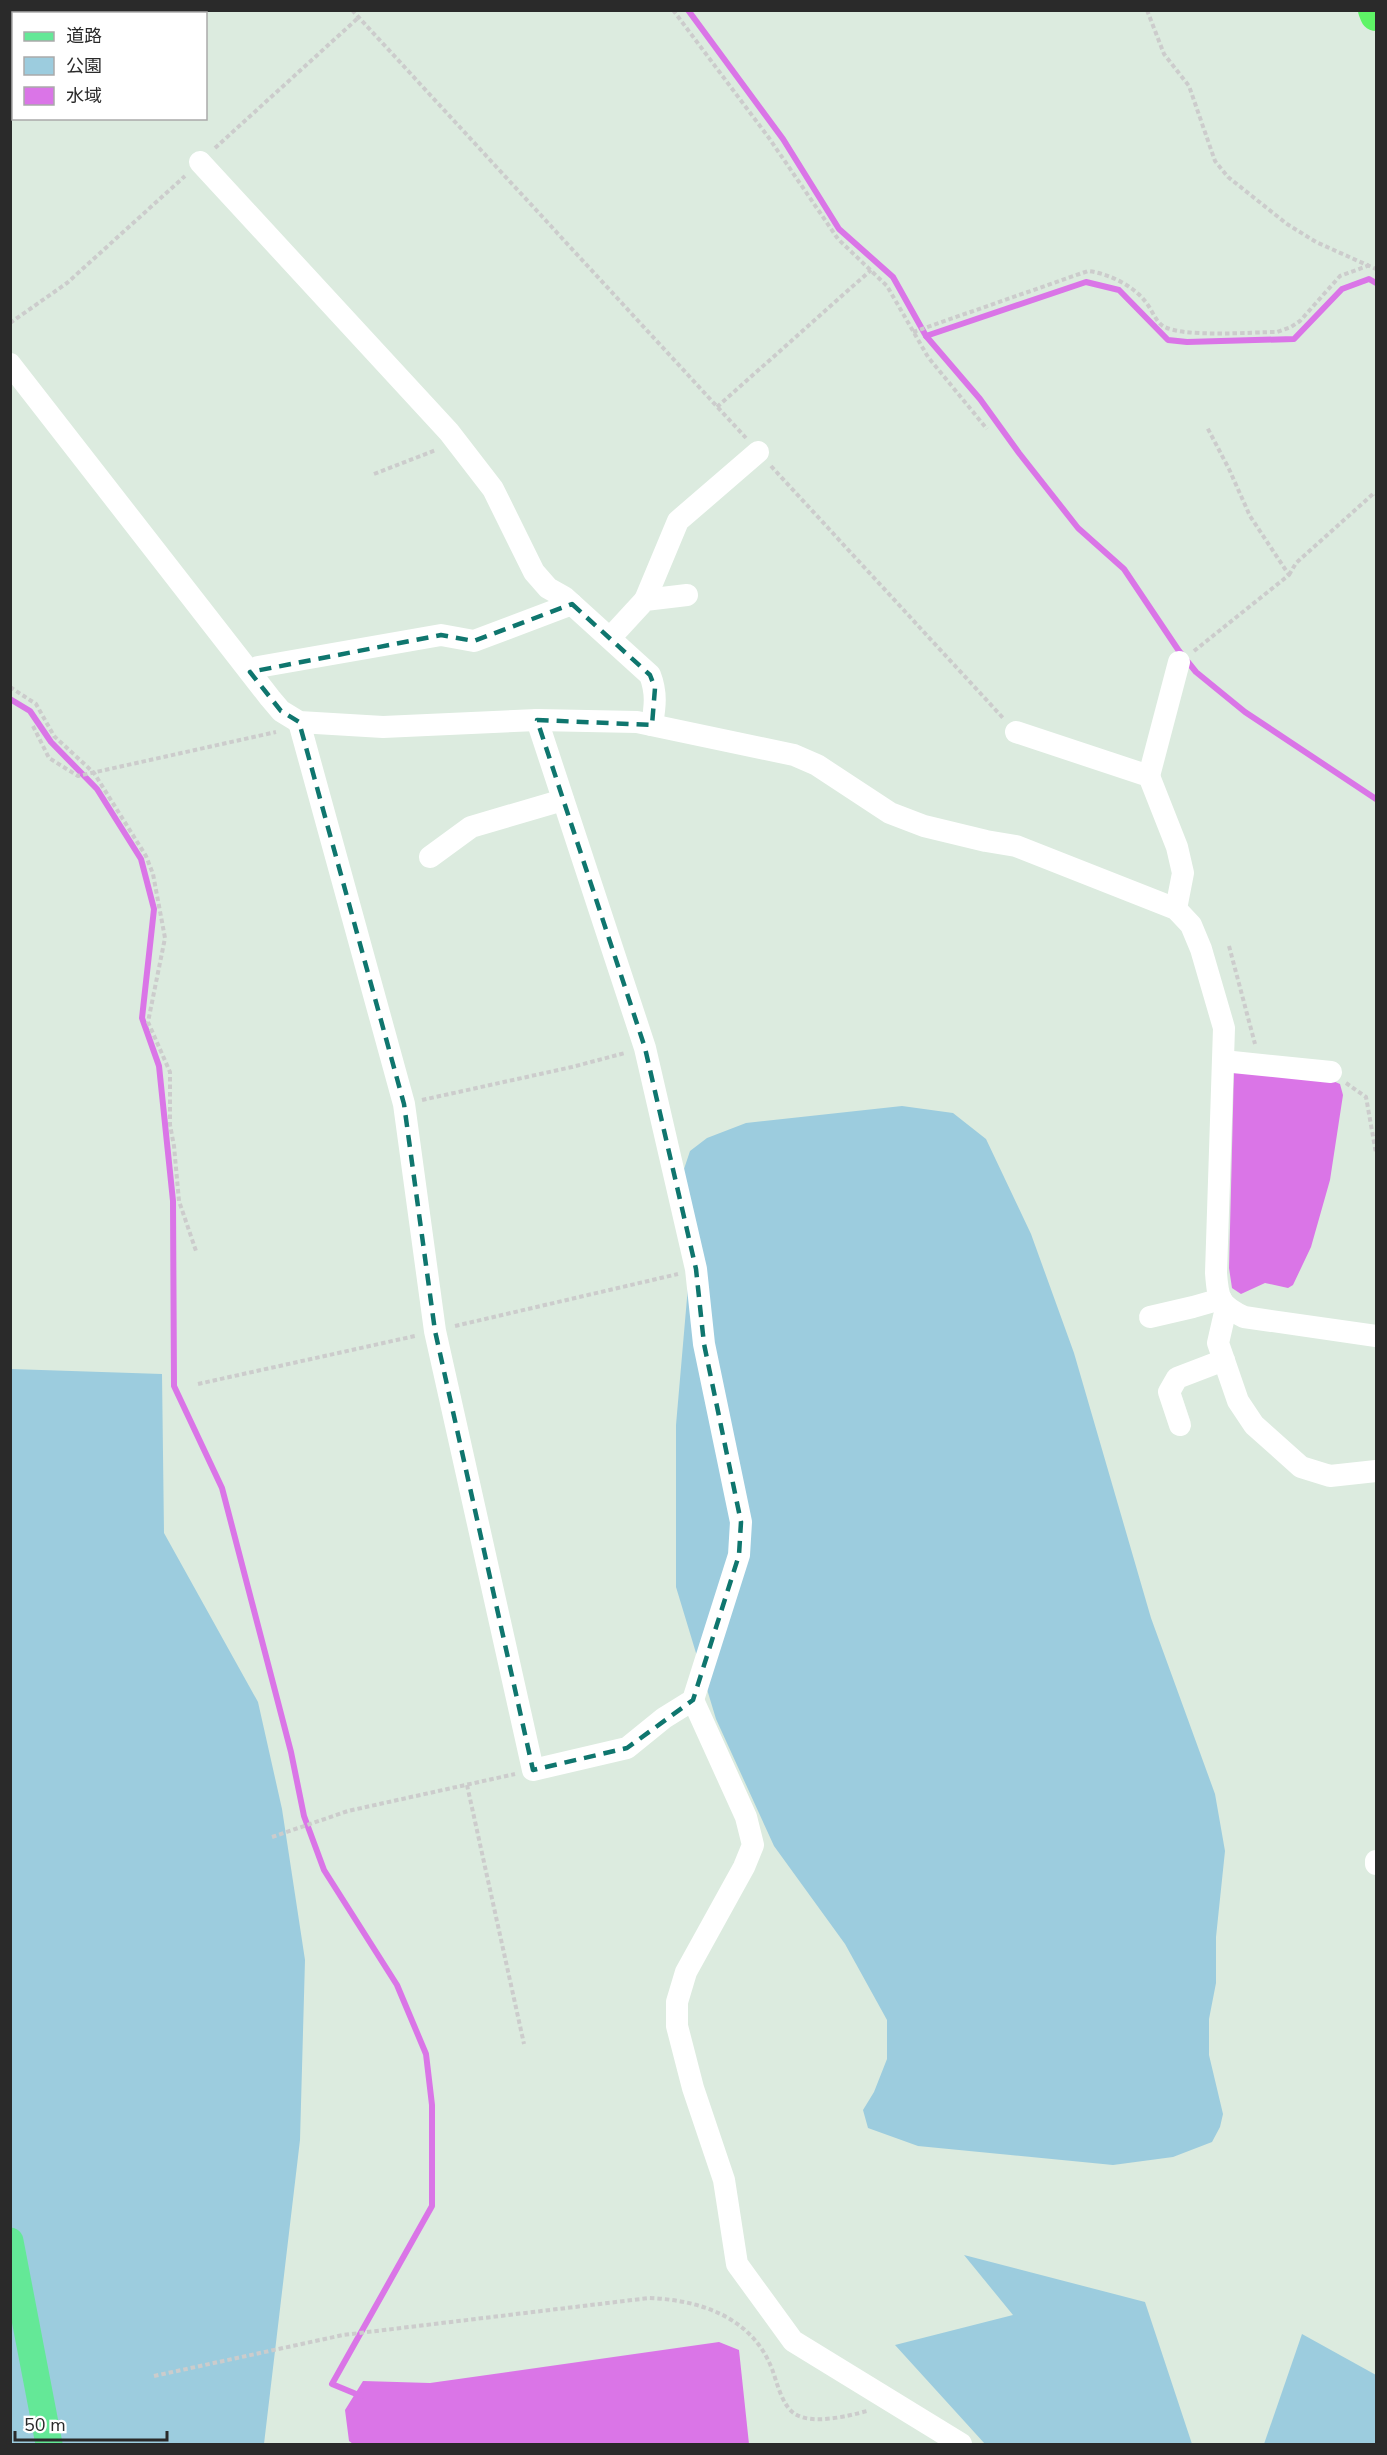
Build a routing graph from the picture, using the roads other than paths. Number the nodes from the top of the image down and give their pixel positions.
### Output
1 (1374, 10) edge
2 (1377, 15) edge
3 (200, 162) dead end
4 (10, 364) edge
5 (758, 452) road end
6 (687, 595) dead end
7 (645, 600) junction
8 (572, 604) junction
9 (610, 638) junction
10 (1179, 662) road end
11 (250, 672) junction
12 (295, 719) junction
13 (537, 720) junction
14 (652, 725) junction
15 (1016, 732) road end
16 (1149, 776) junction
17 (563, 800) junction
18 (430, 857) dead end
19 (1176, 909) junction
20 (1223, 1060) junction
21 (1329, 1072) road end
22 (1224, 1304) junction
23 (1150, 1317) dead end
24 (1377, 1336) edge
25 (1224, 1360) junction
26 (1180, 1425) dead end
27 (1377, 1471) edge
28 (693, 1700) junction
29 (12, 2245) edge
30 (49, 2445) edge
31 (961, 2445) edge

1 - 2 highway
3 - 8 street
4 - 11 street
5 - 7 street
6 - 7 street
7 - 9 street
8 - 9 street
8 - 11 street
9 - 14 street
10 - 16 street
11 - 12 street
12 - 13 street
12 - 28 street
13 - 14 street
13 - 17 street
14 - 19 street
15 - 16 street
16 - 19 street
17 - 18 street
17 - 28 street
19 - 20 street
20 - 21 street
20 - 22 street
22 - 23 street
22 - 24 street
22 - 25 street
25 - 26 street
25 - 27 street
28 - 31 street
29 - 30 main road

